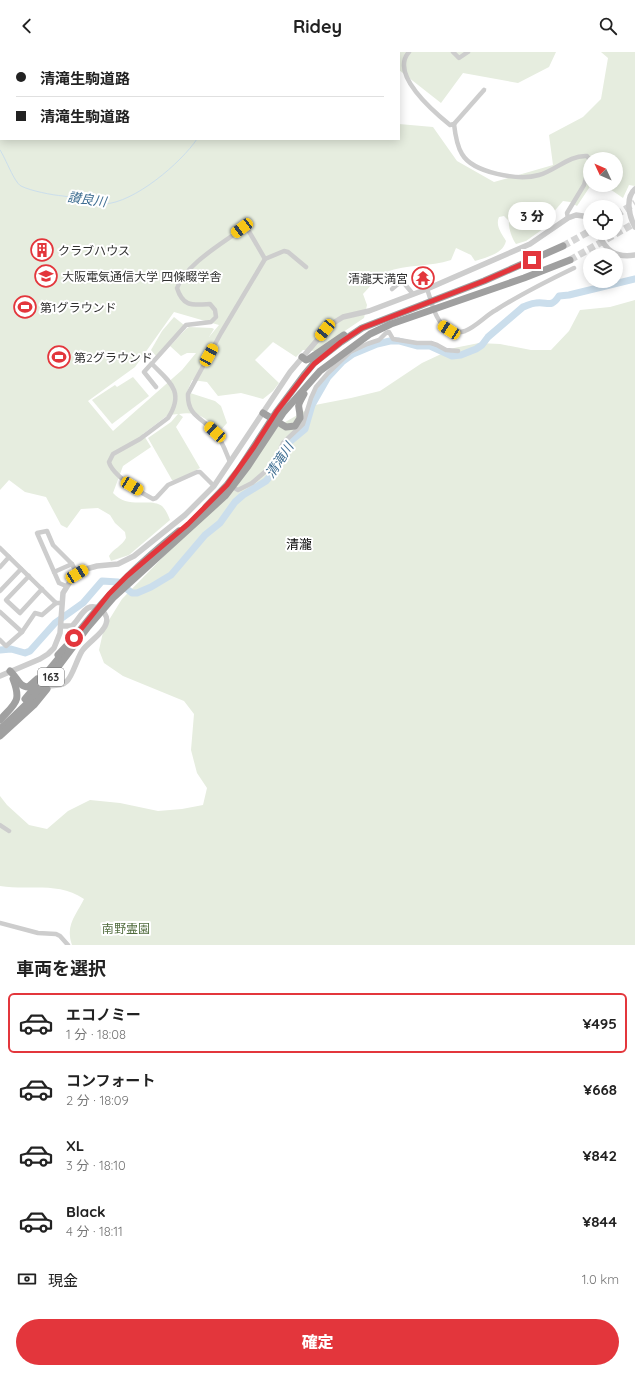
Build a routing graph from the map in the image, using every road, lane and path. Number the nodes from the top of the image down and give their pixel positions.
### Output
1 (409, 52) edge
2 (453, 52) edge
3 (468, 52) edge
4 (484, 90) dead end
5 (454, 124) junction
6 (583, 156) edge
7 (583, 187) edge
8 (635, 189) edge
9 (583, 216) edge
10 (568, 218) junction
11 (635, 227) edge
12 (602, 240) edge
13 (563, 246) tunnel mouth
14 (635, 255) edge
15 (265, 259) junction
16 (570, 260) tunnel mouth
17 (306, 267) dead end
18 (574, 268) dead end
19 (392, 289) dead end
20 (428, 291) junction
21 (414, 294) junction
22 (385, 320) junction
23 (458, 351) dead end
24 (302, 357) junction
25 (334, 360) junction
26 (152, 364) junction
27 (156, 387) dead end
28 (306, 391) junction
29 (298, 410) junction
30 (289, 412) junction
31 (263, 413) junction
32 (230, 462) junction
33 (214, 486) junction
34 (236, 488) junction
35 (169, 546) junction
36 (0, 548) edge
37 (9, 557) junction
38 (72, 564) junction
39 (0, 567) edge
40 (21, 569) junction
41 (54, 572) junction
42 (77, 574) junction
43 (29, 576) junction
44 (66, 586) junction
45 (42, 589) junction
46 (0, 590) edge
47 (111, 596) junction
48 (60, 604) junction
49 (0, 612) edge
50 (93, 618) junction
51 (61, 624) junction
52 (88, 627) junction
53 (22, 632) junction
54 (74, 638) junction
55 (0, 640) edge
56 (6, 646) junction
57 (0, 648) edge
58 (10, 671) junction
59 (0, 676) edge
60 (57, 677) junction
61 (62, 684) junction
62 (50, 686) junction
63 (0, 720) edge
64 (0, 723) edge
65 (0, 729) edge
66 (0, 736) edge
67 (0, 826) edge
68 (9, 831) dead end
69 (0, 923) edge
70 (68, 945) edge

1 - 5 street
2 - 3 street
4 - 5 street
5 - 6 street
7 - 10 street
8 - 11 street
9 - 10 street
10 - 20 street
12 - 14 street
13 - 22 highway, 163
15 - 17 street
15 - 26 street
15 - 32 street
16 - 25 highway, 163
18 - 20 street
19 - 21 street
20 - 21 street
21 - 24 street
22 - 24 highway, 163
22 - 47 highway, 163
23 - 34 street
24 - 31 street
25 - 28 highway
25 - 35 highway, 163
26 - 27 street
26 - 33 street
28 - 29 highway
28 - 30 highway
29 - 30 highway
29 - 31 highway
30 - 34 highway
31 - 32 street
32 - 33 street
33 - 42 street
34 - 35 highway
35 - 47 highway, 163
36 - 37 street
37 - 39 street
37 - 40 street
38 - 41 street
38 - 41 street
38 - 42 street
40 - 43 street
40 - 46 street
41 - 44 street
42 - 44 street
43 - 45 street
43 - 45 street
44 - 48 street
45 - 48 street
47 - 50 highway, 163
48 - 51 street
48 - 53 street
49 - 53 street
50 - 52 highway, 163
50 - 54 highway, 163
51 - 58 street
51 - 61 street
52 - 60 highway
52 - 65 highway, 163
53 - 56 street
54 - 58 highway
54 - 64 highway, 163
55 - 56 street
56 - 57 street
58 - 59 street
58 - 63 highway
60 - 61 street
60 - 62 highway
61 - 62 street
62 - 66 highway
67 - 68 street
69 - 70 street

